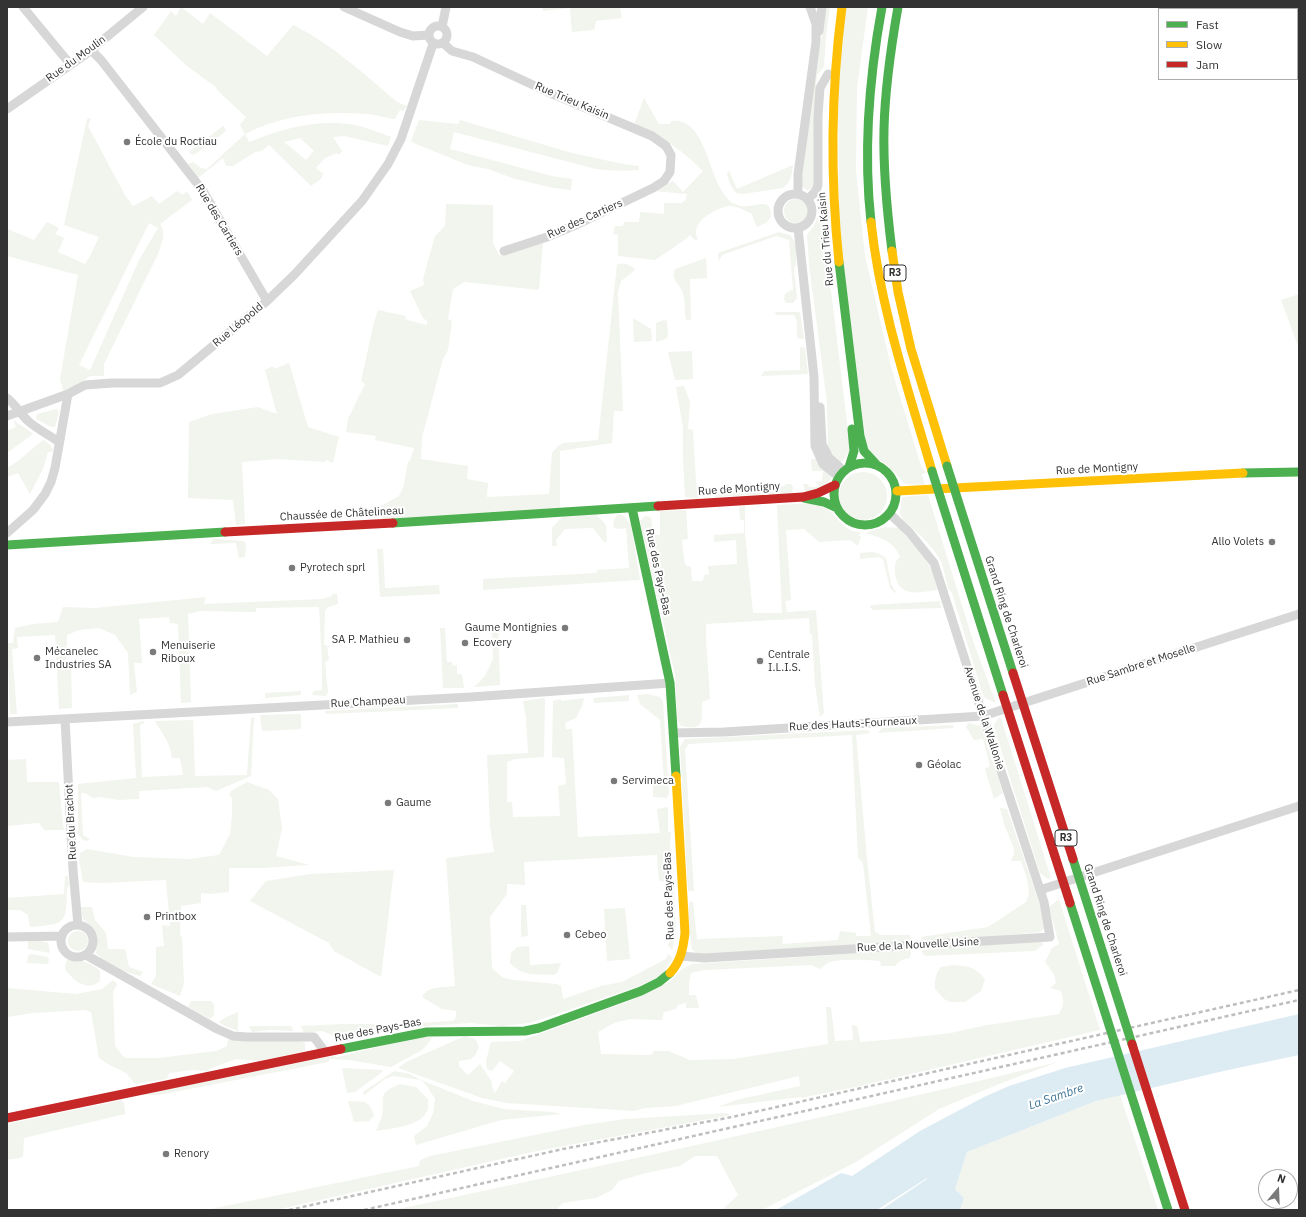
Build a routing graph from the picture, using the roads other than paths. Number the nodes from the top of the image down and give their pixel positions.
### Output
1 (23, 7) edge
2 (144, 7) edge
3 (344, 7) edge
4 (446, 7) edge
5 (810, 7) edge
6 (822, 7) edge
7 (835, 7) edge
8 (842, 7) edge
9 (882, 7) edge
10 (898, 7) edge
11 (442, 27) junction
12 (428, 35) junction
13 (816, 42) junction
14 (443, 43) junction
15 (434, 44) junction
16 (91, 50) junction
17 (70, 64) junction
18 (828, 74) junction
19 (7, 109) edge
20 (664, 181) joint
21 (798, 194) junction
22 (808, 199) junction
23 (798, 228) junction
24 (504, 251) dead end
25 (267, 301) junction
26 (68, 394) junction
27 (7, 398) edge
28 (18, 411) junction
29 (7, 416) edge
30 (59, 442) junction
31 (876, 464) junction
32 (1299, 472) edge
33 (842, 475) junction
34 (897, 491) junction
35 (803, 497) junction
36 (678, 505) joint
37 (632, 508) junction
38 (837, 508) junction
39 (890, 514) junction
40 (7, 533) edge
41 (7, 545) edge
42 (1299, 614) edge
43 (670, 684) junction
44 (983, 716) junction
45 (65, 719) junction
46 (7, 722) edge
47 (673, 733) junction
48 (1299, 806) edge
49 (1040, 890) junction
50 (78, 925) junction
51 (62, 936) junction
52 (7, 937) edge
53 (1050, 937) joint
54 (86, 955) junction
55 (681, 956) junction
56 (325, 1052) junction
57 (7, 1118) edge
58 (1168, 1210) edge
59 (1185, 1210) edge

1 - 17 street
2 - 16 street, Rue du Moulin
3 - 12 street
4 - 11 street
5 - 13 street
6 - 13 street
7 - 18 main road, Rue du Trieu Kaisin
8 - 31 main road, Rue du Trieu Kaisin
9 - 58 main road, R3, bridge
10 - 59 main road, Grand Ring de Charleroi / R3, bridge
11 - 12 street
11 - 14 street
12 - 15 street
13 - 21 street
14 - 15 street
14 - 20 street, Rue Trieu Kaisin
15 - 25 street, Rue Léopold
16 - 17 street, Rue du Moulin
16 - 25 street, Rue des Cartiers
17 - 19 street, Rue du Moulin
18 - 22 street
18 - 33 main road, Rue du Trieu Kaisin
20 - 24 street, Rue des Cartiers
21 - 22 street
21 - 23 street
22 - 23 street
23 - 33 street
25 - 26 street, Rue Léopold
26 - 28 street, Rue Léopold
26 - 30 street
27 - 28 street
28 - 29 street, Rue Léopold
28 - 30 street
30 - 40 street
31 - 33 main road
31 - 34 main road
32 - 34 main road, Rue de Montigny
33 - 35 main road
33 - 38 main road
34 - 39 main road
35 - 36 main road, Rue de Montigny
35 - 38 main road
36 - 37 main road, Chaussée de Châtelineau
37 - 41 main road, Chaussée de Châtelineau
37 - 43 main road, Rue des Pays-Bas
38 - 39 main road
39 - 44 street, Avenue de la Wallonie
42 - 44 street, Rue Sambre et Moselle
43 - 45 street, Rue Champeau
43 - 47 main road, Rue des Pays-Bas
44 - 47 street, Rue des Hauts-Fourneaux
44 - 49 street, Avenue de la Wallonie
45 - 46 street, Rue Champeau
45 - 50 street, Rue du Brachot
47 - 55 main road, Rue des Pays-Bas
48 - 49 street
49 - 53 street, Avenue de la Wallonie
50 - 51 street
50 - 54 street
51 - 52 street
51 - 54 street
53 - 55 street, Rue de la Nouvelle Usine
54 - 56 street, Rue des Pays-Bas
55 - 56 main road, Rue des Pays-Bas
56 - 57 main road, Rue des Pays-Bas

